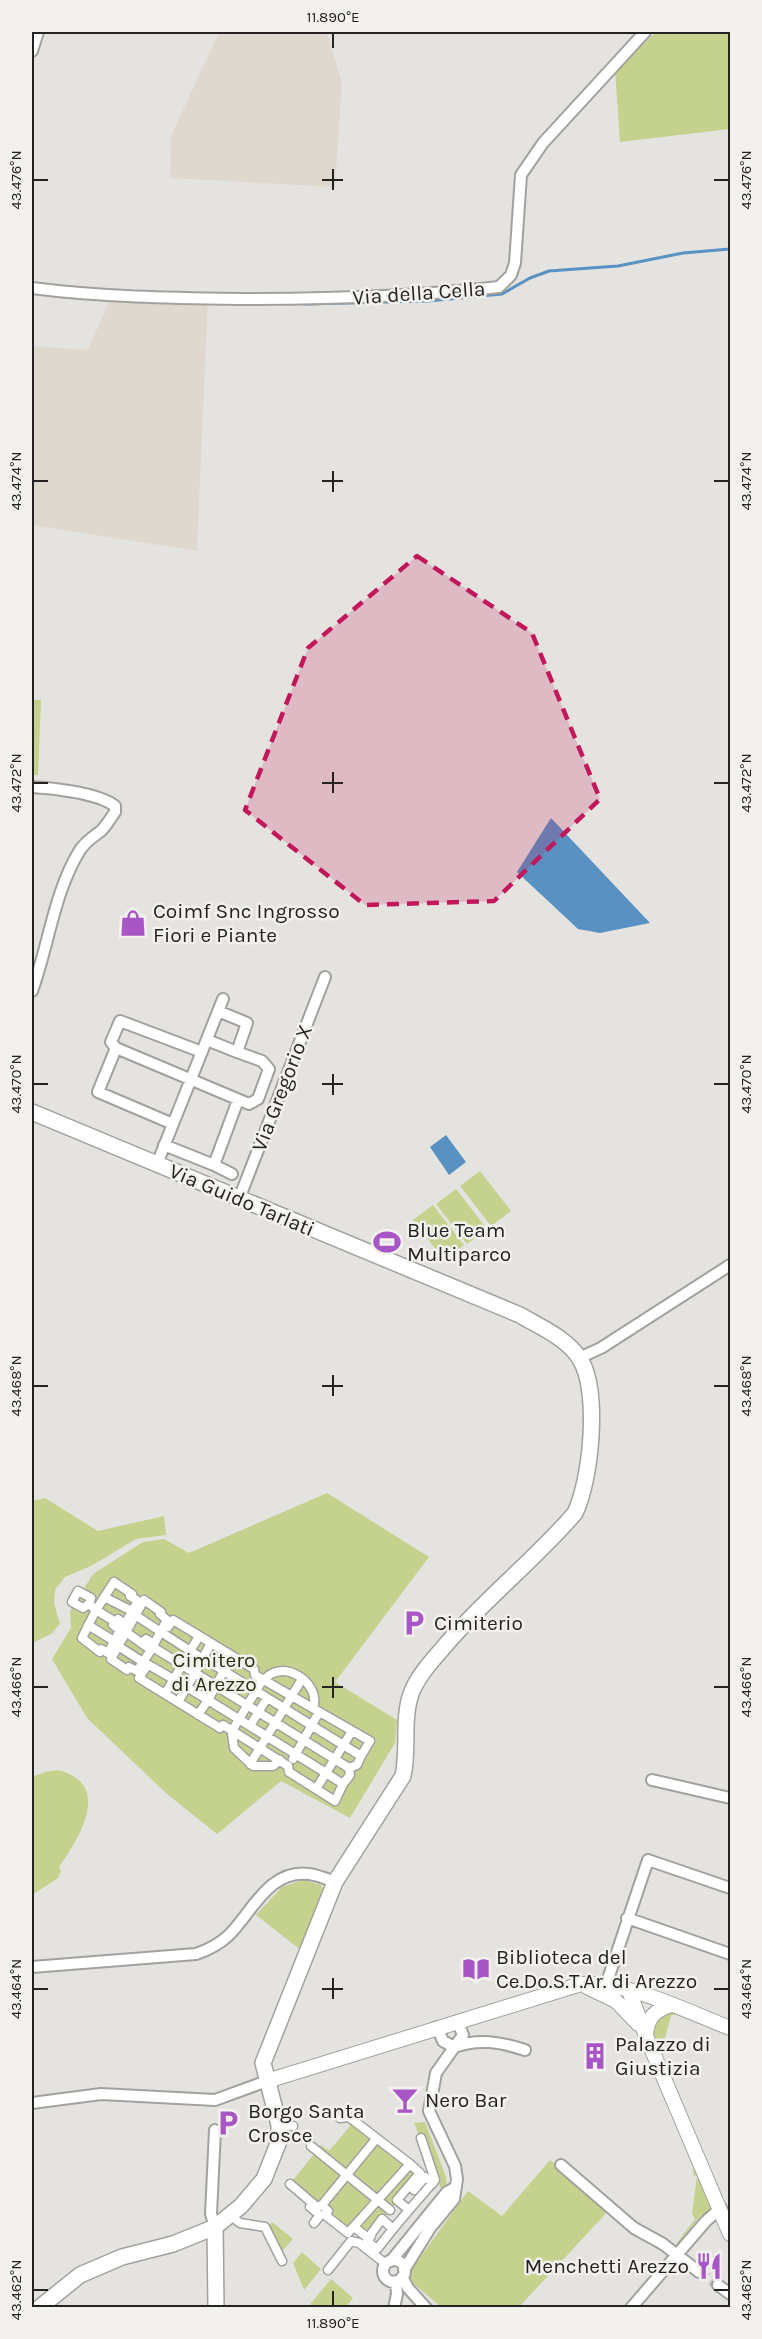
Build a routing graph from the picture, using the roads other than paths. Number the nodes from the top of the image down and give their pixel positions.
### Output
1 (38, 32) edge
2 (645, 32) edge
3 (32, 51) edge
4 (32, 288) edge
5 (32, 787) edge
6 (325, 977) dead end
7 (32, 991) edge
8 (223, 999) dead end
9 (218, 1011) junction
10 (207, 1040) junction
11 (116, 1048) junction
12 (202, 1052) junction
13 (237, 1052) junction
14 (190, 1080) junction
15 (238, 1100) junction
16 (32, 1112) edge
17 (172, 1124) junction
18 (164, 1144) junction
19 (156, 1164) junction
20 (214, 1165) junction
21 (232, 1174) dead end
22 (239, 1199) junction
23 (279, 1215) junction
24 (318, 1232) junction
25 (378, 1249) junction
26 (730, 1265) edge
27 (452, 1287) junction
28 (579, 1358) junction
29 (104, 1597) junction
30 (92, 1607) junction
31 (134, 1613) junction
32 (115, 1622) junction
33 (88, 1625) junction
34 (126, 1632) junction
35 (163, 1633) junction
36 (200, 1636) junction
37 (143, 1642) junction
38 (116, 1643) junction
39 (211, 1643) junction
40 (156, 1649) junction
41 (191, 1651) junction
42 (232, 1656) junction
43 (203, 1659) junction
44 (145, 1663) junction
45 (181, 1665) junction
46 (224, 1671) junction
47 (195, 1673) junction
48 (302, 1679) junction
49 (174, 1680) junction
50 (263, 1680) junction
51 (215, 1686) junction
52 (187, 1688) junction
53 (256, 1691) junction
54 (165, 1694) junction
55 (291, 1696) junction
56 (267, 1698) junction
57 (208, 1700) junction
58 (178, 1702) junction
59 (247, 1706) junction
60 (284, 1708) junction
61 (316, 1710) junction
62 (257, 1712) junction
63 (198, 1715) junction
64 (239, 1719) junction
65 (275, 1723) junction
66 (249, 1726) junction
67 (312, 1726) junction
68 (352, 1731) junction
69 (232, 1732) junction
70 (267, 1736) junction
71 (304, 1741) junction
72 (343, 1745) junction
73 (259, 1750) junction
74 (296, 1754) junction
75 (361, 1756) junction
76 (334, 1759) junction
77 (280, 1760) junction
78 (250, 1764) junction
79 (288, 1766) junction
80 (349, 1768) junction
81 (326, 1773) junction
82 (652, 1780) dead end
83 (343, 1784) junction
84 (316, 1789) junction
85 (730, 1798) edge
86 (335, 1882) junction
87 (730, 1888) edge
88 (627, 1918) junction
89 (730, 1954) edge
90 (32, 1967) edge
91 (581, 1984) junction
92 (606, 1985) junction
93 (629, 1991) junction
94 (670, 2005) junction
95 (457, 2021) junction
96 (437, 2027) junction
97 (730, 2028) edge
98 (646, 2036) junction
99 (454, 2047) junction
100 (525, 2050) dead end
101 (267, 2081) junction
102 (32, 2103) edge
103 (340, 2118) dead end
104 (215, 2130) dead end
105 (421, 2138) dead end
106 (376, 2139) junction
107 (311, 2146) dead end
108 (410, 2164) junction
109 (561, 2165) dead end
110 (346, 2174) junction
111 (433, 2183) junction
112 (456, 2187) junction
113 (378, 2200) junction
114 (401, 2203) junction
115 (322, 2205) junction
116 (721, 2208) junction
117 (390, 2210) dead end
118 (409, 2210) junction
119 (230, 2215) junction
120 (320, 2215) junction
121 (383, 2220) junction
122 (314, 2223) dead end
123 (215, 2227) junction
124 (354, 2227) junction
125 (393, 2229) junction
126 (730, 2234) edge
127 (351, 2241) junction
128 (676, 2255) junction
129 (282, 2261) dead end
130 (388, 2262) junction
131 (328, 2270) dead end
132 (699, 2272) tunnel mouth
133 (401, 2276) junction
134 (718, 2284) tunnel mouth
135 (730, 2294) edge
136 (39, 2307) edge
137 (216, 2307) edge
138 (394, 2307) edge
139 (426, 2307) edge
140 (631, 2307) edge

1 - 3 street
2 - 4 street, Via della Cella
5 - 7 street
6 - 22 street, Via Gregorio X
8 - 9 street
9 - 10 street
9 - 13 street
10 - 12 street
10 - 13 street
11 - 12 street
11 - 14 street
11 - 17 street
12 - 14 street
13 - 15 street
14 - 15 street
14 - 17 street
15 - 20 street
16 - 19 main road, Via Guido Tarlati
17 - 18 street
18 - 19 street
18 - 20 street
19 - 22 main road, Via Guido Tarlati
20 - 21 street
22 - 23 main road, Via Guido Tarlati
23 - 24 main road, Via Guido Tarlati
23 - 25 main road
24 - 25 main road
24 - 27 main road, Via Guido Tarlati
25 - 27 main road
26 - 28 street
27 - 28 main road
28 - 86 main road
29 - 30 street
29 - 31 street
29 - 31 street
30 - 32 street
30 - 33 street
31 - 32 street
31 - 34 street
31 - 35 street
31 - 35 street
32 - 38 street
33 - 38 street
33 - 38 street
34 - 37 street
34 - 38 street
35 - 36 street
35 - 37 street
35 - 40 street
35 - 41 street
36 - 39 street
36 - 41 street
37 - 44 street
38 - 44 street
38 - 44 street
39 - 42 street
39 - 43 street
40 - 44 street
40 - 45 street
41 - 43 street
41 - 45 street
42 - 46 street
42 - 50 street
43 - 46 street
43 - 47 street
44 - 49 street
44 - 54 street
45 - 47 street
45 - 49 street
46 - 51 street
46 - 53 street
47 - 51 street
47 - 52 street
48 - 50 street
48 - 55 street
48 - 61 street
49 - 52 street
49 - 54 street
50 - 53 street
50 - 55 street
51 - 57 street
51 - 59 street
52 - 57 street
52 - 58 street
53 - 56 street
53 - 59 street
54 - 58 street
55 - 60 street
55 - 61 street
56 - 60 street
56 - 62 street
57 - 63 street
57 - 64 street
58 - 63 street
59 - 62 street
59 - 64 street
60 - 65 street
60 - 67 street
61 - 67 street
61 - 68 street
62 - 65 street
62 - 66 street
63 - 69 street
64 - 66 street
64 - 69 street
65 - 70 street
65 - 71 street
66 - 70 street
67 - 71 street
67 - 72 street
68 - 72 street
68 - 75 street
69 - 73 street
69 - 78 street
70 - 73 street
70 - 74 street
71 - 74 street
71 - 76 street
72 - 75 street
72 - 76 street
73 - 77 street
73 - 78 street
74 - 79 street
74 - 81 street
75 - 80 street
76 - 80 street
76 - 81 street
77 - 78 street
77 - 79 street
79 - 84 street
80 - 83 street
81 - 83 street
81 - 84 street
82 - 85 street
83 - 84 street
86 - 90 street
86 - 101 main road
87 - 88 street
88 - 89 street
88 - 92 street
91 - 92 street
91 - 95 street
91 - 98 street
92 - 93 street
93 - 94 street
93 - 98 street
94 - 97 street
94 - 98 street
95 - 96 street
95 - 99 street
96 - 99 street
96 - 101 street
98 - 116 street
99 - 100 street
99 - 112 street
101 - 102 street
101 - 119 main road
103 - 106 street
104 - 123 street
105 - 111 street
106 - 108 street
106 - 110 street
107 - 110 street
108 - 113 street
108 - 114 street
109 - 128 street
110 - 113 street
110 - 115 street
111 - 114 street
111 - 118 street
112 - 130 street
112 - 133 street
113 - 117 street
113 - 124 street
114 - 118 street
115 - 120 street
115 - 124 street
116 - 126 street
116 - 128 street
118 - 125 street
119 - 123 main road
119 - 129 street
120 - 122 street
120 - 127 street
121 - 124 street
121 - 125 street
121 - 125 street
123 - 136 main road
123 - 137 main road
127 - 130 street
127 - 131 street
128 - 132 street
128 - 140 street
130 - 133 street
130 - 133 street
133 - 138 street
133 - 139 street
134 - 135 street

